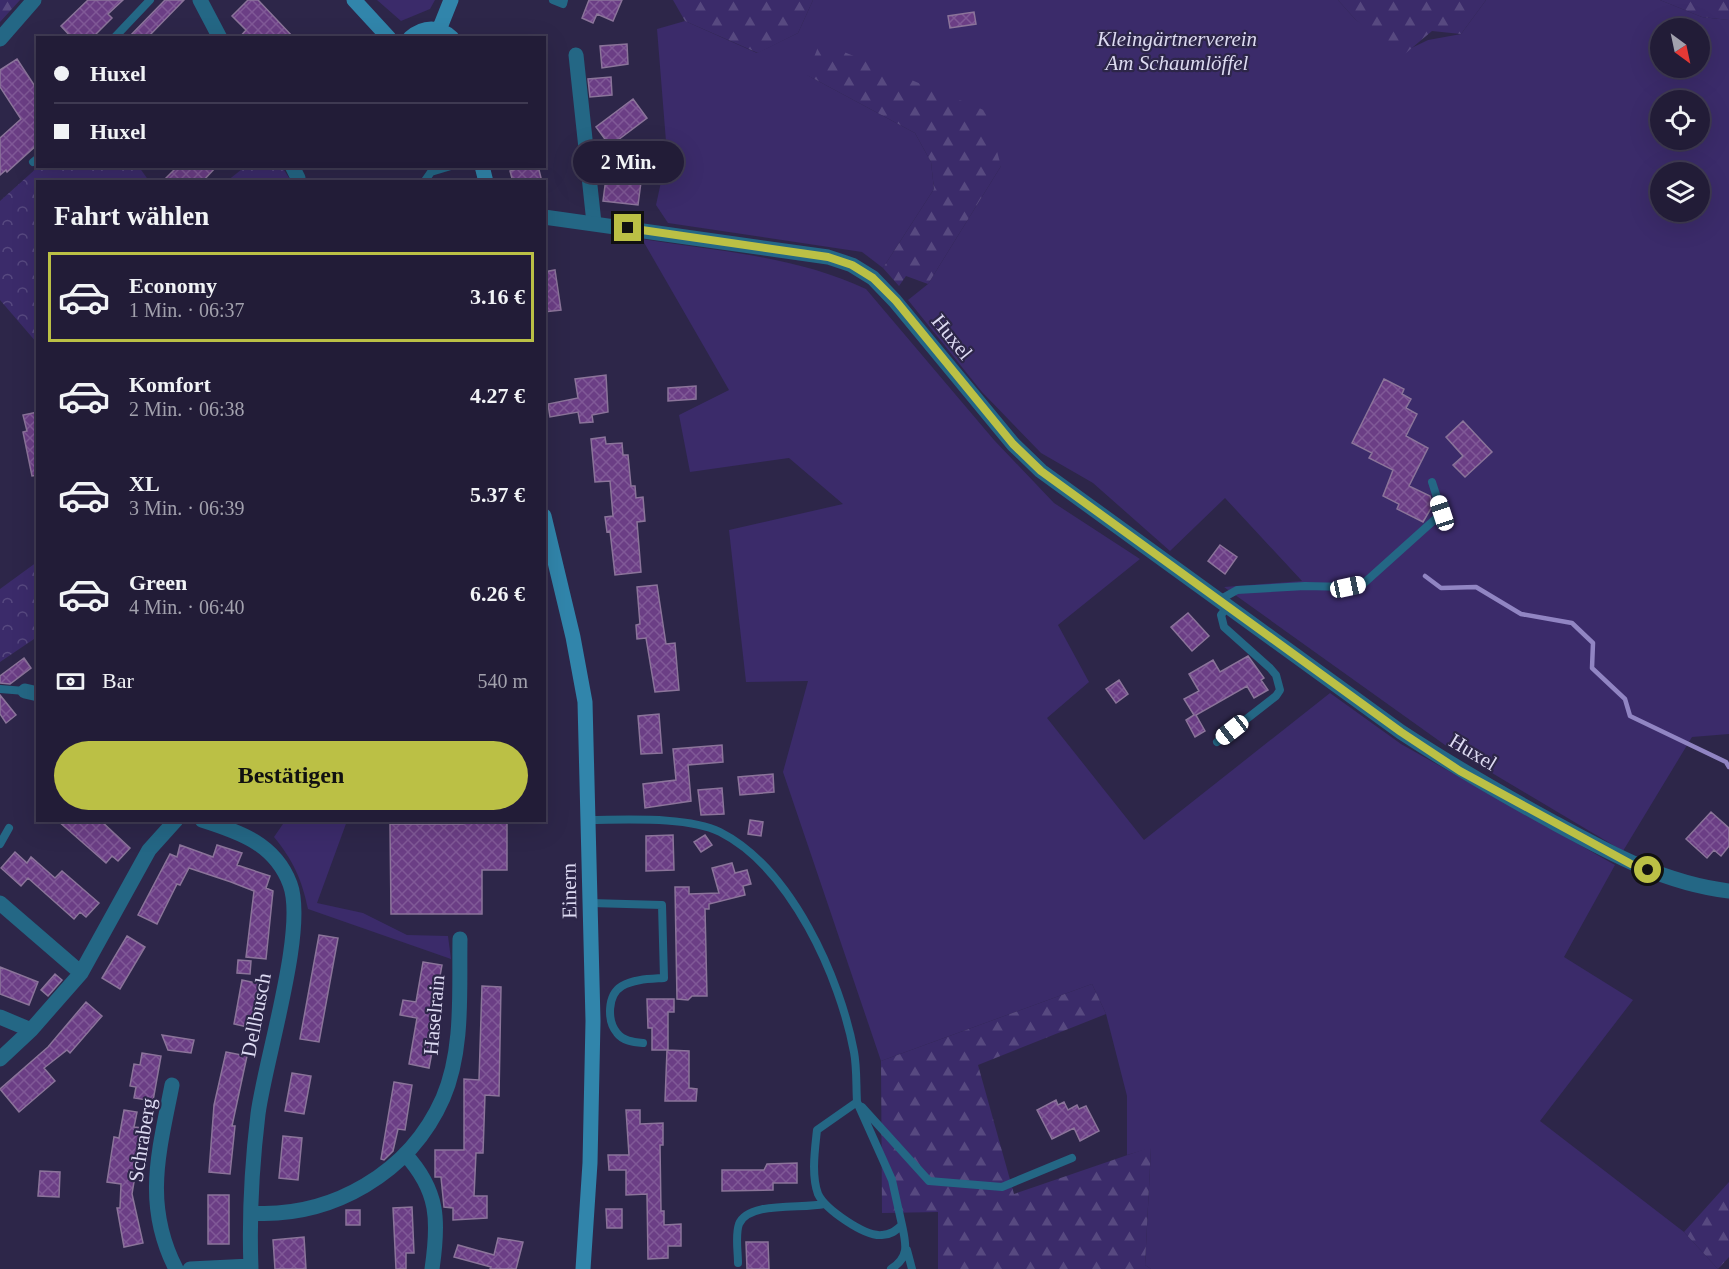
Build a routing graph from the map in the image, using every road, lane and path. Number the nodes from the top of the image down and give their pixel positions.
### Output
1 (34, 0) edge
2 (150, 0) edge
3 (200, 0) edge
4 (354, 0) edge
5 (451, 0) edge
6 (553, 0) edge
7 (564, 0) edge
8 (445, 34) edge
9 (116, 36) edge
10 (219, 36) edge
11 (387, 36) edge
12 (414, 36) edge
13 (0, 39) edge
14 (576, 55) dead end
15 (445, 168) edge
16 (425, 180) edge
17 (546, 217) edge
18 (594, 223) junction
19 (1432, 482) dead end
20 (546, 524) edge
21 (1225, 602) junction
22 (0, 689) edge
23 (31, 692) edge
24 (1216, 742) dead end
25 (589, 820) junction
26 (174, 822) edge
27 (208, 822) edge
28 (9, 828) dead end
29 (0, 844) edge
30 (1729, 891) edge
31 (0, 903) edge
32 (590, 903) junction
33 (460, 939) dead end
34 (81, 973) junction
35 (0, 1017) edge
36 (31, 1030) junction
37 (643, 1043) dead end
38 (0, 1059) edge
39 (172, 1085) dead end
40 (857, 1102) junction
41 (405, 1154) junction
42 (1072, 1158) dead end
43 (824, 1204) junction
44 (251, 1213) junction
45 (902, 1225) junction
46 (907, 1248) junction
47 (738, 1263) dead end
48 (251, 1268) edge
49 (176, 1269) edge
50 (190, 1269) edge
51 (432, 1269) edge
52 (584, 1269) edge
53 (891, 1269) edge
54 (912, 1269) edge

1 - 13 street
2 - 9 lane
3 - 10 street
4 - 11 main road
5 - 8 main road
6 - 7 lane
8 - 12 main road
14 - 18 street
15 - 16 lane
17 - 18 street, Huxel
18 - 21 street, Huxel
19 - 21 lane
20 - 25 main road, Einern
21 - 24 lane
21 - 30 street, Huxel
22 - 23 lane
25 - 32 main road, Einern
25 - 40 lane
26 - 34 street
27 - 44 street, Dellbusch
28 - 29 lane
31 - 34 street
32 - 37 lane
32 - 52 main road, Einern
33 - 41 street, Haselrain
34 - 36 street
35 - 36 street
36 - 38 street
39 - 49 street, Schraberg
40 - 42 lane
40 - 43 lane
40 - 45 lane
41 - 44 street, Haselrain
41 - 51 street
43 - 45 lane
43 - 47 lane
44 - 48 street, Dellbusch
45 - 46 lane
46 - 53 lane
46 - 54 lane
48 - 50 street

